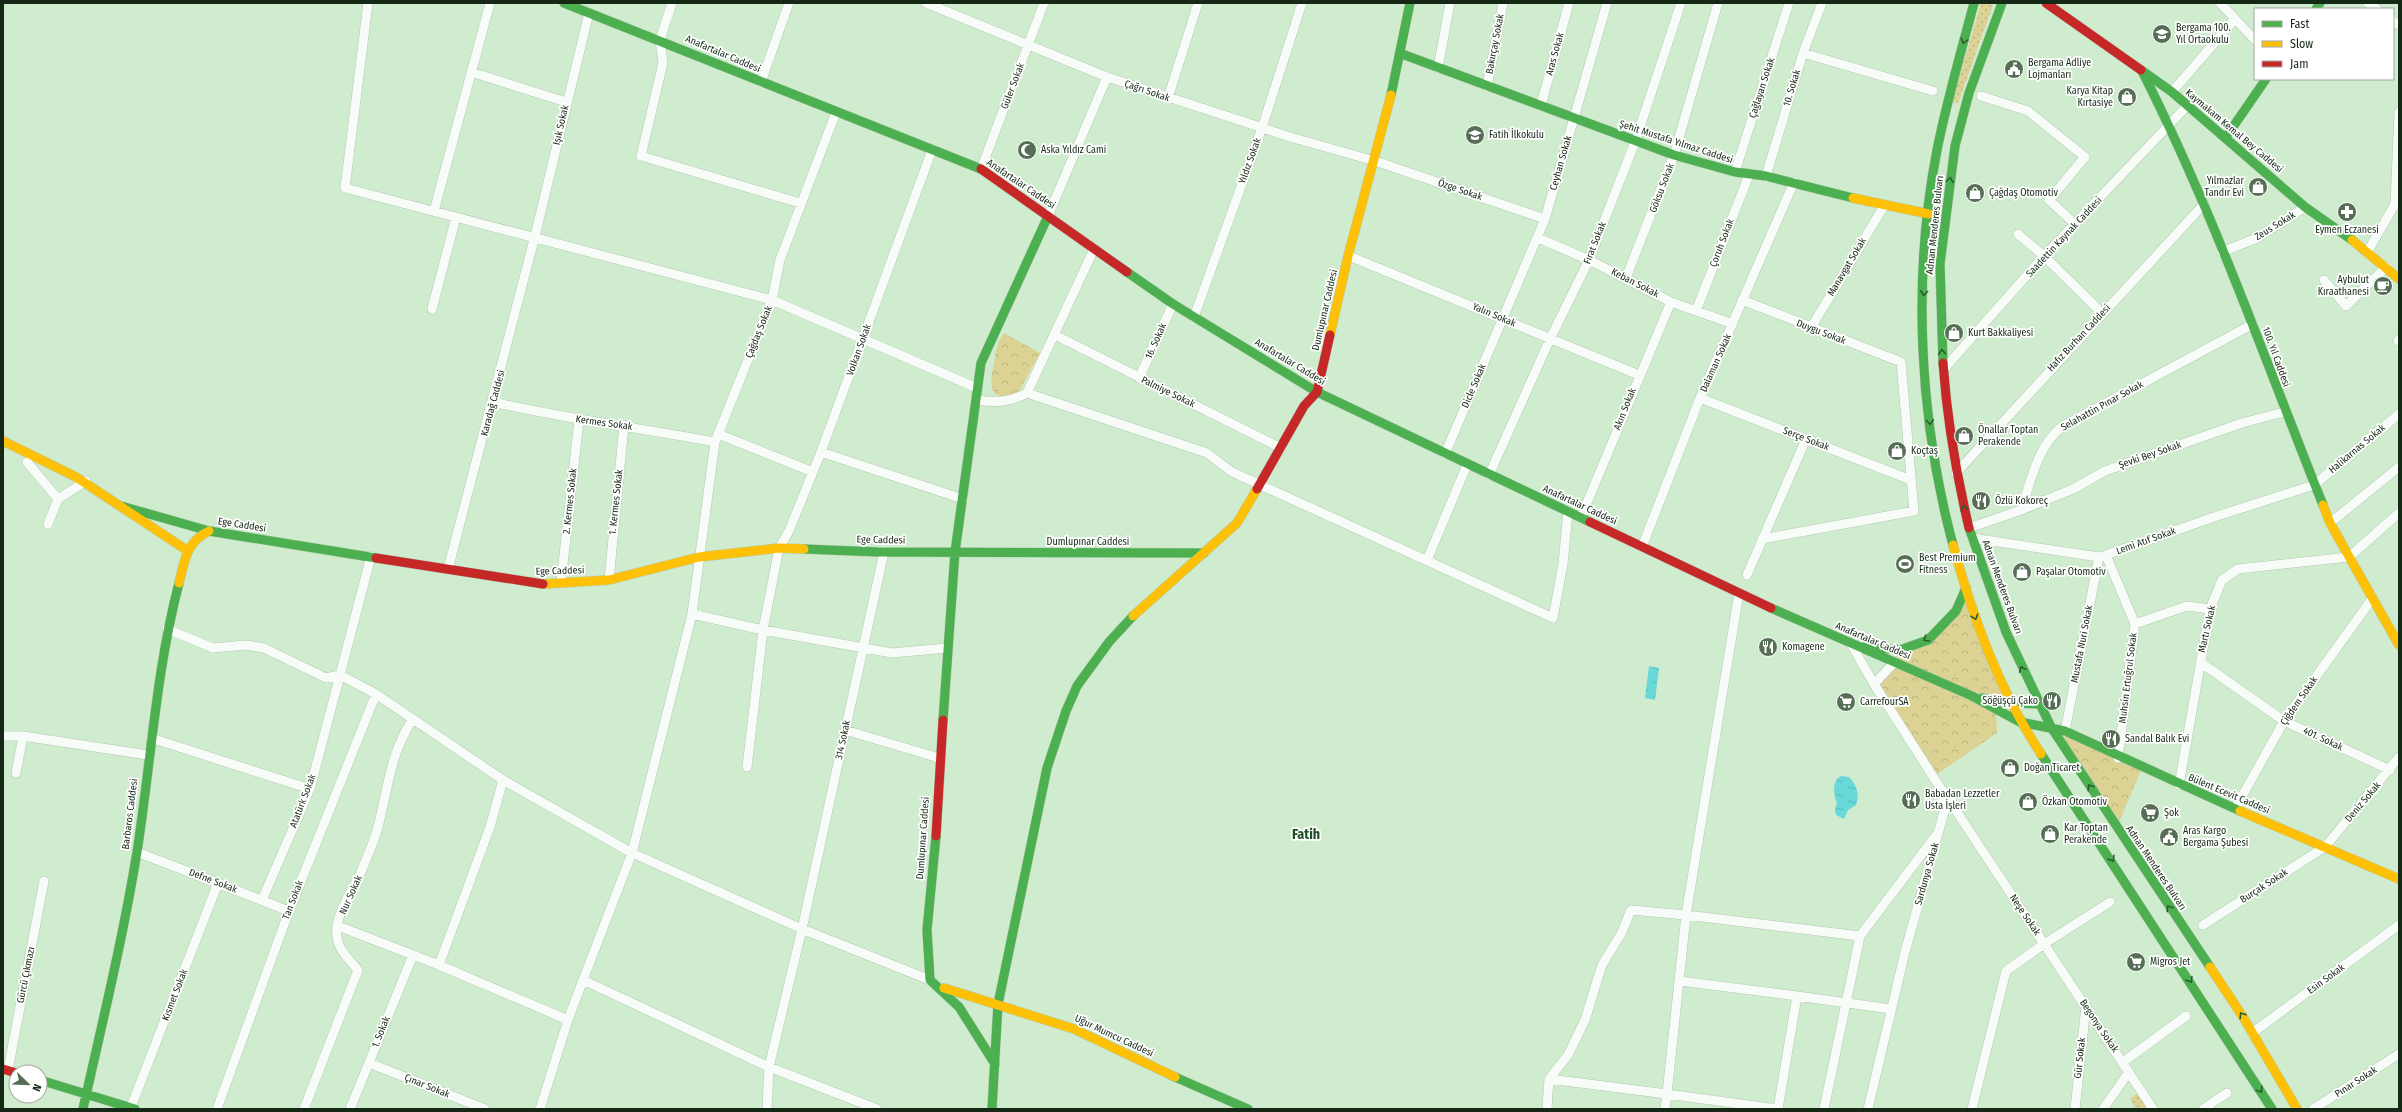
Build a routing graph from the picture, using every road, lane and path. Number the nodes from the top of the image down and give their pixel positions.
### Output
1 (368, 3) edge
2 (490, 3) edge
3 (564, 3) edge
4 (672, 3) edge
5 (789, 3) edge
6 (926, 3) edge
7 (1044, 3) edge
8 (1198, 3) edge
9 (1302, 3) edge
10 (1410, 3) edge
11 (1450, 3) edge
12 (1503, 3) edge
13 (1569, 3) edge
14 (1607, 3) edge
15 (1681, 3) edge
16 (1718, 3) edge
17 (1789, 3) edge
18 (1822, 3) edge
19 (1974, 3) edge
20 (2002, 3) edge
21 (2036, 3) edge
22 (2220, 3) edge
23 (2048, 5) edge
24 (589, 13) junction
25 (2235, 19) junction
26 (2254, 39) edge
27 (660, 40) junction
28 (1030, 44) junction
29 (1803, 53) junction
30 (1402, 54) junction
31 (1438, 68) junction
32 (2142, 71) junction
33 (471, 72) junction
34 (1106, 77) junction
35 (2265, 80) edge
36 (761, 82) junction
37 (1487, 86) junction
38 (1932, 91) dead end
39 (2172, 92) junction
40 (1981, 96) dead end
41 (1168, 98) junction
42 (566, 102) junction
43 (1541, 105) junction
44 (2188, 105) junction
45 (836, 112) junction
46 (2399, 112) edge
47 (1574, 117) junction
48 (2170, 126) junction
49 (1262, 128) junction
50 (2226, 137) junction
51 (1635, 142) junction
52 (932, 150) junction
53 (1674, 155) junction
54 (1375, 161) junction
55 (981, 169) junction
56 (1735, 172) junction
57 (1749, 175) junction
58 (1766, 176) junction
59 (1794, 182) junction
60 (800, 203) junction
61 (2204, 204) junction
62 (1884, 206) junction
63 (2305, 207) junction
64 (434, 211) junction
65 (1929, 214) junction
66 (1048, 216) junction
67 (456, 217) junction
68 (1545, 219) junction
69 (2075, 224) junction
70 (2018, 234) dead end
71 (535, 236) junction
72 (1538, 238) junction
73 (1094, 249) junction
74 (2368, 251) junction
75 (2222, 252) junction
76 (1348, 256) junction
77 (2044, 256) junction
78 (1589, 260) junction
79 (2386, 267) junction
80 (1626, 278) junction
81 (2399, 278) edge
82 (2324, 280) dead end
83 (772, 300) junction
84 (1742, 300) junction
85 (1671, 302) junction
86 (1173, 304) junction
87 (432, 309) dead end
88 (1696, 311) junction
89 (2102, 313) junction
90 (1194, 317) junction
91 (1503, 318) junction
92 (1733, 324) junction
93 (2253, 324) junction
94 (1811, 328) junction
95 (1055, 335) junction
96 (1550, 339) junction
97 (863, 340) junction
98 (1943, 371) junction
99 (1639, 375) junction
100 (1139, 378) junction
101 (977, 388) junction
102 (1317, 392) junction
103 (1027, 393) junction
104 (1700, 398) junction
105 (976, 400) junction
106 (493, 402) junction
107 (2284, 412) junction
108 (2399, 414) edge
109 (579, 420) junction
110 (624, 425) junction
111 (717, 438) junction
112 (1806, 439) junction
113 (3, 441) edge
114 (1281, 448) junction
115 (821, 452) junction
116 (1445, 454) junction
117 (27, 462) dead end
118 (1467, 465) junction
119 (2399, 467) edge
120 (813, 472) junction
121 (1956, 473) junction
122 (1489, 475) junction
123 (1911, 480) junction
124 (86, 481) junction
125 (1260, 485) junction
126 (2314, 485) junction
127 (58, 499) junction
128 (963, 499) junction
129 (121, 506) junction
130 (2020, 510) junction
131 (1568, 511) junction
132 (2399, 513) edge
133 (1581, 517) junction
134 (2330, 523) junction
135 (48, 524) dead end
136 (1969, 528) junction
137 (209, 531) junction
138 (1972, 538) junction
139 (1762, 539) junction
140 (1642, 547) junction
141 (779, 548) junction
142 (188, 551) junction
143 (884, 552) junction
144 (955, 552) junction
145 (1204, 553) junction
146 (370, 556) junction
147 (2103, 556) junction
148 (700, 557) junction
149 (2349, 557) junction
150 (1427, 560) junction
151 (448, 569) junction
152 (1747, 575) dead end
153 (608, 580) junction
154 (561, 582) junction
155 (1966, 588) junction
156 (1739, 593) junction
157 (2372, 599) junction
158 (2210, 609) junction
159 (692, 614) junction
160 (2135, 624) junction
161 (167, 629) junction
162 (764, 630) junction
163 (1851, 644) junction
164 (2399, 645) edge
165 (863, 647) junction
166 (947, 648) junction
167 (2200, 662) junction
168 (1894, 663) junction
169 (340, 675) junction
170 (1874, 684) junction
171 (376, 694) junction
172 (1972, 696) junction
173 (2010, 703) junction
174 (2039, 704) junction
175 (412, 720) junction
176 (2284, 721) junction
177 (2020, 722) junction
178 (2051, 728) junction
179 (846, 730) junction
180 (2065, 731) junction
181 (3, 736) edge
182 (23, 736) junction
183 (151, 738) junction
184 (148, 755) junction
185 (2399, 757) edge
186 (939, 758) junction
187 (2118, 758) junction
188 (747, 767) dead end
189 (2390, 770) junction
190 (16, 773) dead end
191 (503, 780) junction
192 (2179, 784) junction
193 (1941, 788) junction
194 (310, 789) junction
195 (2235, 809) junction
196 (1940, 829) junction
197 (2325, 847) junction
198 (137, 852) junction
199 (632, 852) junction
200 (2399, 879) edge
201 (44, 881) dead end
202 (218, 883) junction
203 (262, 900) junction
204 (2110, 902) dead end
205 (289, 911) junction
206 (1686, 915) junction
207 (2203, 925) dead end
208 (2399, 925) edge
209 (338, 926) junction
210 (802, 929) junction
211 (1860, 936) junction
212 (2044, 944) junction
213 (413, 955) junction
214 (439, 965) junction
215 (583, 980) junction
216 (930, 980) junction
217 (1680, 981) junction
218 (944, 988) junction
219 (1797, 996) junction
220 (1847, 1002) junction
221 (998, 1004) junction
222 (2086, 1006) junction
223 (1891, 1009) junction
224 (2186, 1016) dead end
225 (568, 1020) junction
226 (2252, 1033) junction
227 (2399, 1054) edge
228 (2123, 1062) junction
229 (369, 1063) junction
230 (10, 1064) edge
231 (995, 1064) junction
232 (769, 1067) junction
233 (2129, 1072) junction
234 (1549, 1079) junction
235 (48, 1082) edge
236 (87, 1094) junction
237 (1667, 1094) junction
238 (2227, 1094) dead end
239 (133, 1108) edge
240 (83, 1109) edge
241 (217, 1109) edge
242 (304, 1109) edge
243 (350, 1109) edge
244 (485, 1109) edge
245 (540, 1109) edge
246 (767, 1109) edge
247 (877, 1109) edge
248 (992, 1109) edge
249 (1248, 1109) edge
250 (1547, 1109) edge
251 (1665, 1109) edge
252 (1778, 1109) edge
253 (1824, 1109) edge
254 (1868, 1109) edge
255 (1972, 1109) edge
256 (2075, 1109) edge
257 (2103, 1109) edge
258 (2154, 1109) edge
259 (2203, 1109) edge
260 (2272, 1109) edge
261 (2297, 1109) edge
262 (2313, 1109) edge

1 - 64 street
2 - 33 street
3 - 24 street, Anafartalar Caddesi
4 - 27 street
5 - 36 street
6 - 28 street, Çağrı Sokak
7 - 28 street, Güler Sokak
8 - 41 street
9 - 49 street, Yıldız Sokak
10 - 30 street, Dumlupınar Caddesi
11 - 31 street
12 - 37 street, Bakırçay Sokak
13 - 43 street, Aras Sokak
14 - 47 street, Ceyhan Sokak
15 - 51 street, Fırat Sokak
16 - 53 street, Göksu Sokak
17 - 56 street, Çağlayan Sokak
18 - 29 street, 10. Sokak
19 -> 65 street, Adnan Menderes Bulvarı
98 -> 20 street, Adnan Menderes Bulvarı
21 - 23 street, Kaymakam Kemal Bey Caddesi
22 - 25 street
23 - 32 street, Kaymakam Kemal Bey Caddesi
24 - 27 street, Anafartalar Caddesi
24 - 42 street, Işık Sokak
25 - 26 street
25 - 39 street
27 - 36 street, Anafartalar Caddesi
27 - 60 street
28 - 34 street, Çağrı Sokak
28 - 55 street, Güler Sokak
29 - 38 street
29 - 58 street, 10. Sokak
30 - 31 street, Şehit Mustafa Yılmaz Caddesi
30 - 54 street, Dumlupınar Caddesi
31 - 37 street, Şehit Mustafa Yılmaz Caddesi
32 - 39 street, Kaymakam Kemal Bey Caddesi
32 - 48 street, 100. Yıl Caddesi
33 - 42 street
33 - 64 street
34 - 41 street, Çağrı Sokak
34 - 66 street
35 - 50 street
36 - 45 street, Anafartalar Caddesi
37 - 43 street, Şehit Mustafa Yılmaz Caddesi
39 - 44 street, Kaymakam Kemal Bey Caddesi
40 - 69 street
41 - 49 street, Çağrı Sokak
42 - 71 street, Işık Sokak
43 - 47 street, Şehit Mustafa Yılmaz Caddesi
44 - 48 street, Saadettin Kaynak Caddesi
44 - 50 street, Kaymakam Kemal Bey Caddesi
45 - 52 street, Anafartalar Caddesi
45 - 60 street, Çağdaş Sokak
46 - 74 street
47 - 51 street, Şehit Mustafa Yılmaz Caddesi
47 - 68 street, Ceyhan Sokak
48 - 61 street, 100. Yıl Caddesi
48 - 69 street, Saadettin Kaynak Caddesi
49 - 54 street, Çağrı Sokak
49 - 90 street, Yıldız Sokak
50 - 63 street, Kaymakam Kemal Bey Caddesi
51 - 53 street, Şehit Mustafa Yılmaz Caddesi
51 - 78 street, Fırat Sokak
52 - 55 street, Anafartalar Caddesi
52 - 97 street, Volkan Sokak
53 - 56 street, Şehit Mustafa Yılmaz Caddesi
53 - 80 street, Göksu Sokak
54 - 68 street, Özge Sokak
54 - 76 street, Dumlupınar Caddesi
55 - 66 street, Anafartalar Caddesi
56 - 57 street, Şehit Mustafa Yılmaz Caddesi
57 - 58 street, Şehit Mustafa Yılmaz Caddesi
57 - 88 street, Çoruh Sokak
58 - 59 street, Şehit Mustafa Yılmaz Caddesi
59 - 62 street, Şehit Mustafa Yılmaz Caddesi
59 - 84 street, Dalaman Sokak
60 - 83 street, Çağdaş Sokak
61 - 75 street, 100. Yıl Caddesi
61 - 89 street, Hafız Burhan Caddesi
62 - 65 street, Şehit Mustafa Yılmaz Caddesi
62 - 94 street, Manavgat Sokak
63 - 74 street, Kaymakam Kemal Bey Caddesi
63 - 75 street, Zeus Sokak
64 - 67 street
65 -> 155 street, Adnan Menderes Bulvarı
66 - 73 street, Anafartalar Caddesi
66 - 101 street
67 - 71 street
67 - 87 street
68 - 72 street, Ceyhan Sokak
69 - 77 street, Saadettin Kaynak Caddesi
70 - 77 street
71 - 83 street
71 - 106 street, Karadağ Caddesi
72 - 78 street, Keban Sokak
72 - 91 street, Ceyhan Sokak
73 - 86 street, Anafartalar Caddesi
73 - 95 street
74 - 79 street, Kaymakam Kemal Bey Caddesi
75 - 93 street, 100. Yıl Caddesi
76 - 91 street, Yalın Sokak
76 - 102 street, Dumlupınar Caddesi
77 - 89 street
77 - 98 street, Saadettin Kaynak Caddesi
78 - 80 street, Keban Sokak
78 - 96 street, Fırat Sokak
79 - 81 street, Kaymakam Kemal Bey Caddesi
79 - 82 street
80 - 85 street, Keban Sokak
83 - 97 street
83 - 111 street, Çağdaş Sokak
84 - 92 street, Dalaman Sokak
84 - 94 street, Duygu Sokak
85 - 88 street, Keban Sokak
85 - 99 street, Akın Sokak
86 - 90 street, Anafartalar Caddesi
86 - 100 street, 16. Sokak
88 - 92 street, Keban Sokak
89 - 121 street, Hafız Burhan Caddesi
90 - 102 street, Anafartalar Caddesi
91 - 96 street, Yalın Sokak
91 - 116 street, Dicle Sokak
92 - 104 street, Dalaman Sokak
93 - 107 street, 100. Yıl Caddesi
93 - 130 street, Selahattin Pınar Sokak
94 - 123 street, Duygu Sokak
95 - 100 street, Palmiye Sokak
95 - 103 street
96 - 99 street, Yalın Sokak
96 - 122 street, Fırat Sokak
97 - 101 street
97 - 115 street, Volkan Sokak
98 - 121 street, Adnan Menderes Bulvarı
99 - 133 street, Akın Sokak
100 - 114 street, Palmiye Sokak
101 - 105 street
102 - 114 street, Dumlupınar Caddesi
102 - 116 street, Anafartalar Caddesi
103 - 105 street
103 - 125 street
104 - 112 street, Serçe Sokak
104 - 140 street, Dalaman Sokak
105 - 128 street
106 - 109 street, Kermes Sokak
106 - 151 street, Karadağ Caddesi
107 - 126 street, 100. Yıl Caddesi
107 - 130 street, Şevki Bey Sokak
108 - 126 street, Halikarnas Sokak
109 - 110 street, Kermes Sokak
109 - 154 street, 2. Kermes Sokak
110 - 111 street, Kermes Sokak
110 - 153 street, 1. Kermes Sokak
111 - 120 street, Kermes Sokak
111 - 148 street, Çağdaş Sokak
112 - 123 street, Serçe Sokak
112 - 139 street
113 - 124 street, Ege Caddesi
114 - 125 street, Dumlupınar Caddesi
115 - 120 street, Volkan Sokak
115 - 128 street
116 - 118 street, Anafartalar Caddesi
117 - 127 street
118 - 122 street, Anafartalar Caddesi
118 - 150 street
119 - 134 street
120 - 141 street, Volkan Sokak
136 -> 121 street, Adnan Menderes Bulvarı
122 - 131 street, Anafartalar Caddesi
123 - 139 street
124 - 127 street
124 - 129 street, Ege Caddesi
125 - 145 street, Dumlupınar Caddesi
125 - 150 street
126 - 134 street, 100. Yıl Caddesi
126 - 147 street, Lemi Atıf Sokak
127 - 135 street
128 - 144 street
129 - 137 street, Ege Caddesi
129 - 142 street, Ege Caddesi
130 - 136 street
131 - 133 street, Anafartalar Caddesi
131 - 150 street
132 - 149 street
133 - 140 street, Anafartalar Caddesi
134 - 149 street, 100. Yıl Caddesi
136 - 138 street, Adnan Menderes Bulvarı
137 - 142 street, Barbaros Caddesi
137 - 146 street, Ege Caddesi
138 - 147 street, Lemi Atıf Sokak
174 -> 138 street, Adnan Menderes Bulvarı
139 - 152 street
140 - 156 street, Anafartalar Caddesi
141 - 143 street, Ege Caddesi
141 - 148 street, Ege Caddesi
141 - 162 street, Volkan Sokak
142 - 161 street, Barbaros Caddesi
143 - 144 street, Ege Caddesi
143 - 165 street, 314 Sokak
144 - 145 street, Dumlupınar Caddesi
144 - 166 street, Dumlupınar Caddesi
145 - 221 street
146 - 151 street, Ege Caddesi
146 - 169 street, Atatürk Sokak
147 - 160 street, Muhsin Ertuğrul Sokak
147 - 180 street, Mustafa Nuri Sokak
148 - 153 street, Ege Caddesi
148 - 159 street, Çağdaş Sokak
149 - 157 street, 100. Yıl Caddesi
149 - 158 street, Martı Sokak
151 - 154 street, Ege Caddesi
153 - 154 street, Ege Caddesi
155 -> 163 street
155 -> 173 street, Adnan Menderes Bulvarı
156 - 163 street, Anafartalar Caddesi
156 - 206 street
157 - 164 street, 100. Yıl Caddesi
157 - 176 street, Çiğdem Sokak
158 - 160 street
158 - 167 street, Martı Sokak
159 - 162 street
159 - 199 street, Çağdaş Sokak
160 - 187 street, Muhsin Ertuğrul Sokak
161 - 169 street
161 - 183 street, Barbaros Caddesi
162 - 165 street
162 - 188 street, Volkan Sokak
163 - 168 street, Anafartalar Caddesi
163 - 170 street, Sardunya Sokak
165 - 166 street
165 - 179 street, 314 Sokak
166 - 186 street, Dumlupınar Caddesi
167 - 176 street, 401. Sokak
167 - 192 street, Martı Sokak
168 - 170 street
168 - 172 street, Anafartalar Caddesi
169 - 171 street
169 - 194 street, Atatürk Sokak
170 - 193 street, Sardunya Sokak
171 - 175 street
171 - 205 street, Tan Sokak
172 - 173 street
172 - 177 street, Anafartalar Caddesi
173 - 174 street
173 - 177 street, Adnan Menderes Bulvarı
174 - 178 street, Adnan Menderes Bulvarı
175 - 191 street
175 - 209 street, Nur Sokak
176 - 189 street, 401. Sokak
176 - 195 street, Çiğdem Sokak
177 - 178 street, Bülent Ecevit Caddesi
177 -> 260 street, Adnan Menderes Bulvarı
178 - 180 street, Bülent Ecevit Caddesi
226 -> 178 street, Adnan Menderes Bulvarı
179 - 186 street
179 - 210 street, 314 Sokak
180 - 187 street, Bülent Ecevit Caddesi
181 - 182 street
182 - 184 street
182 - 190 street
183 - 184 street, Barbaros Caddesi
183 - 194 street
184 - 198 street, Barbaros Caddesi
185 - 189 street, Deniz Sokak
186 - 216 street, Dumlupınar Caddesi
187 - 192 street, Bülent Ecevit Caddesi
189 - 197 street, Deniz Sokak
191 - 199 street
191 - 214 street
192 - 195 street, Bülent Ecevit Caddesi
193 - 196 street, Sardunya Sokak
193 - 212 street, Neşe Sokak
194 - 203 street, Atatürk Sokak
195 - 197 street, Bülent Ecevit Caddesi
196 - 211 street
196 - 223 street, Sardunya Sokak
197 - 200 street, Bülent Ecevit Caddesi
197 - 207 street, Burçak Sokak
198 - 202 street, Defne Sokak
198 - 236 street, Barbaros Caddesi
199 - 210 street
199 - 215 street, Çağdaş Sokak
201 - 230 street, Gürcü Çıkmazı
202 - 203 street, Defne Sokak
202 - 239 street, Kısmet Sokak
203 - 205 street, Defne Sokak
204 - 212 street
205 - 241 street, Tan Sokak
206 - 211 street
206 - 217 street
206 - 234 street
208 - 226 street, Esin Sokak
209 - 213 street
209 - 242 street, Nur Sokak
210 - 216 street
210 - 232 street, 314 Sokak
211 - 220 street
212 - 222 street, Begonya Sokak
212 - 255 street, Neşe Sokak
213 - 214 street
213 - 229 street, 1. Sokak
214 - 225 street
215 - 225 street, Çağdaş Sokak
215 - 232 street
216 - 218 street
217 - 219 street
217 - 237 street
218 - 221 street, Uğur Mumcu Caddesi
218 - 231 street
219 - 220 street
219 - 252 street
220 - 223 street
220 - 253 street
221 - 231 street
221 - 249 street, Uğur Mumcu Caddesi
222 - 228 street, Begonya Sokak
222 - 256 street, Gür Sokak
223 - 254 street, Sardunya Sokak
224 - 228 street
225 - 245 street, Çağdaş Sokak
226 - 261 street, Adnan Menderes Bulvarı
227 - 262 street, Pınar Sokak
228 - 233 street, Begonya Sokak
229 - 243 street, 1. Sokak
229 - 244 street, Çınar Sokak
231 - 248 street
232 - 246 street, 314 Sokak
232 - 247 street
233 - 257 street
233 - 258 street, Begonya Sokak
234 - 237 street
234 - 250 street
235 - 236 street
236 - 239 street
236 - 240 street, Barbaros Caddesi
237 - 251 street
237 - 252 street
238 - 259 street

